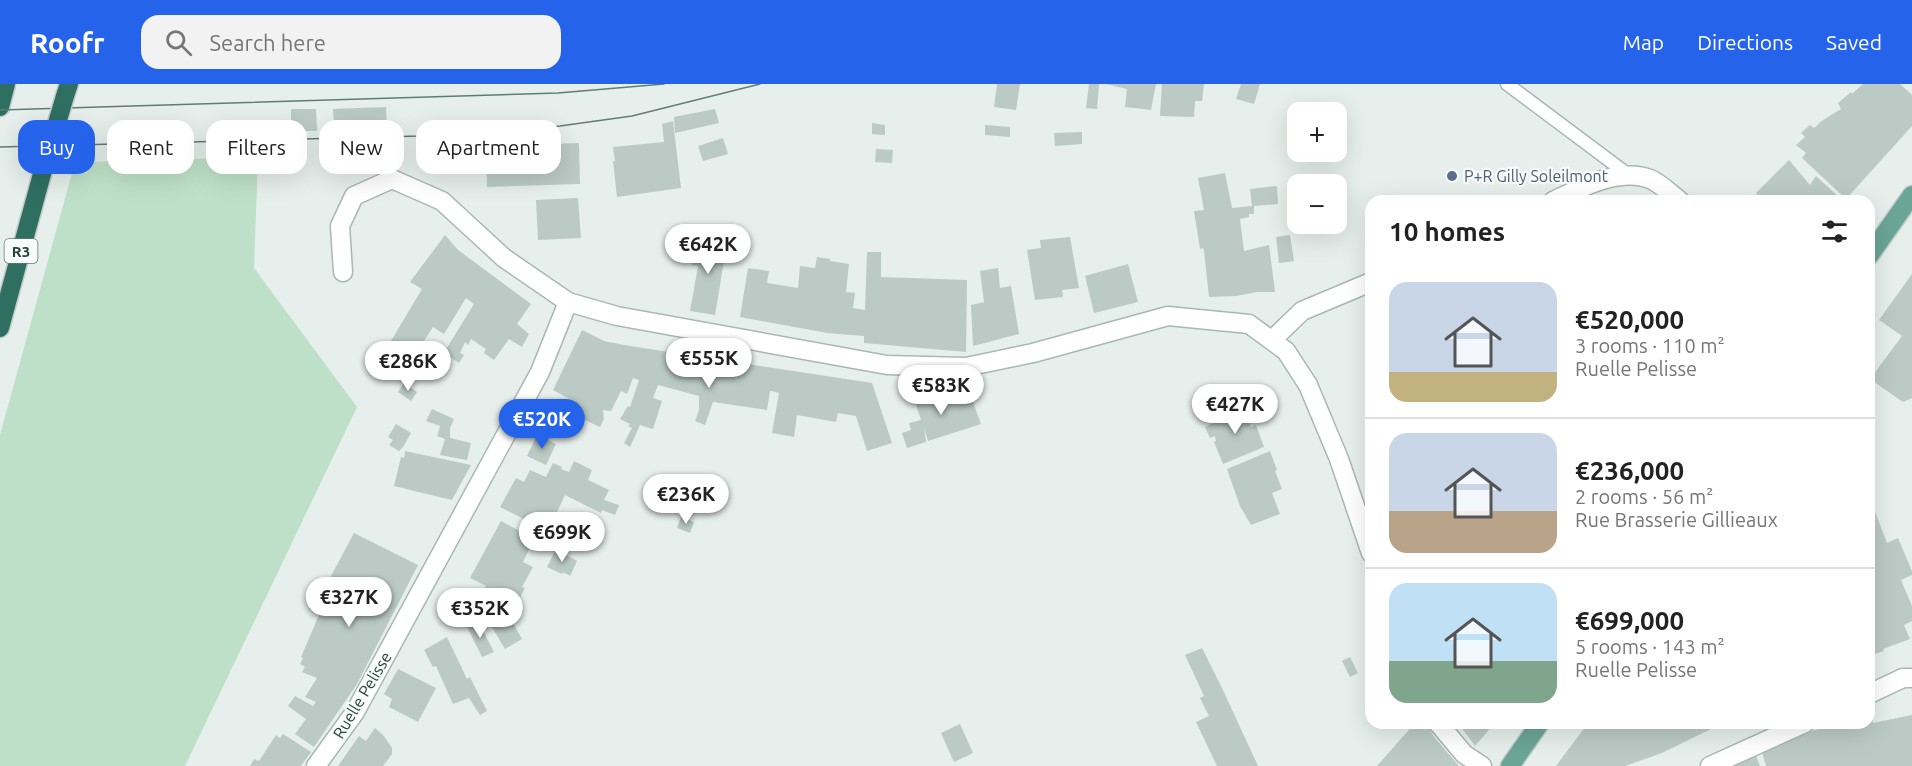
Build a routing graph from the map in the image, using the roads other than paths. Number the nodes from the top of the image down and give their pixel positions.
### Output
1 (1507, 84) edge
2 (67, 90) edge
3 (1630, 176) junction
4 (1565, 195) edge
5 (1672, 195) edge
6 (1912, 195) edge
7 (1875, 247) edge
8 (343, 272) dead end
9 (1365, 285) edge
10 (568, 302) junction
11 (0, 328) edge
12 (1272, 340) junction
13 (1365, 535) edge
14 (1912, 678) edge
15 (1875, 691) edge
16 (1443, 729) edge
17 (1536, 729) edge
18 (1792, 729) edge
19 (316, 766) edge
20 (1482, 766) edge
21 (1509, 766) edge
22 (1710, 766) edge

1 - 3 lane
2 - 11 highway, R3, bridge
3 - 4 street
3 - 5 street
6 - 7 main road
8 - 10 street
9 - 12 street
10 - 12 street
10 - 19 street, Ruelle Pelisse
12 - 13 street
14 - 15 street
16 - 20 street
17 - 21 main road
18 - 22 street

